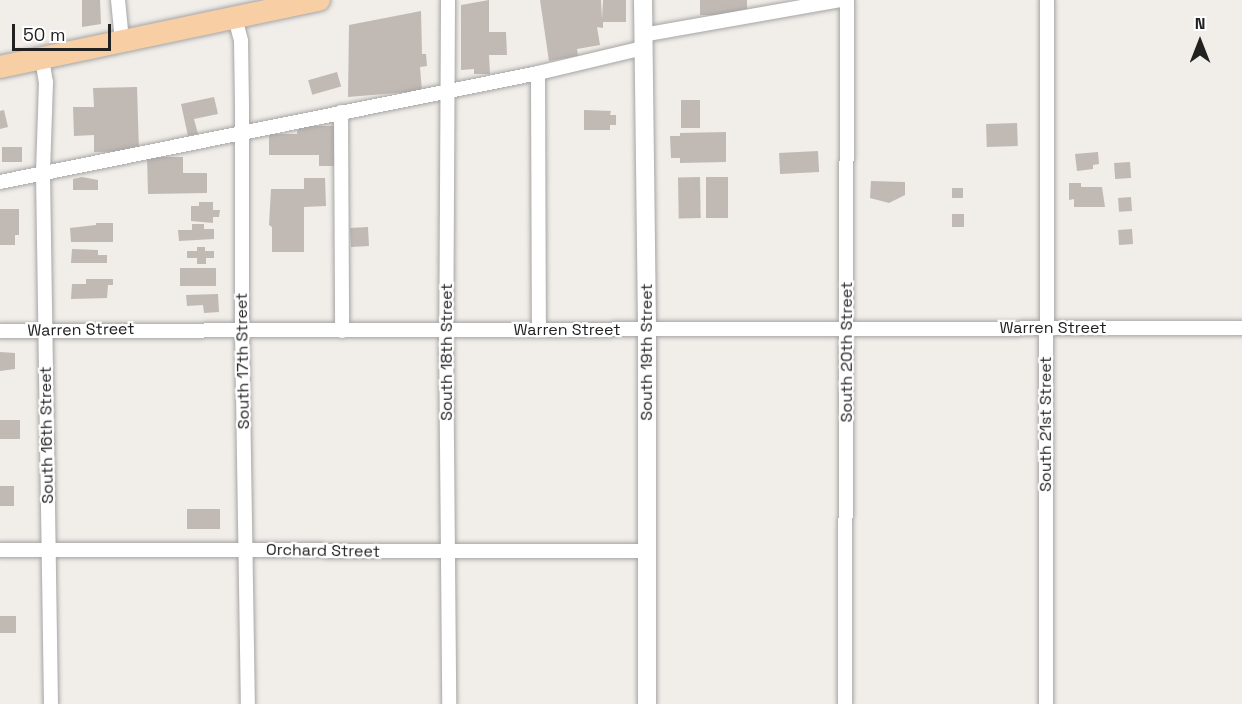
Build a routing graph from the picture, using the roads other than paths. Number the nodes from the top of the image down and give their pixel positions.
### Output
1 (118, 0) edge
2 (319, 0) edge
3 (448, 0) edge
4 (643, 0) edge
5 (844, 0) edge
6 (1047, 0) edge
7 (235, 18) junction
8 (122, 41) junction
9 (643, 42) junction
10 (42, 58) junction
11 (0, 67) edge
12 (538, 73) junction
13 (447, 90) junction
14 (341, 112) junction
15 (243, 133) junction
16 (43, 173) junction
17 (0, 182) edge
18 (1046, 328) junction
19 (1242, 328) edge
20 (847, 329) junction
21 (242, 330) junction
22 (342, 330) junction
23 (446, 330) junction
24 (539, 330) junction
25 (647, 330) junction
26 (0, 331) edge
27 (45, 331) junction
28 (0, 550) edge
29 (49, 550) junction
30 (246, 550) junction
31 (646, 550) junction
32 (448, 551) junction
33 (51, 704) edge
34 (248, 704) edge
35 (449, 704) edge
36 (647, 704) edge
37 (845, 704) edge
38 (1046, 704) edge

1 - 8 street
2 - 7 main road
3 - 13 street, South 18th Street
4 - 9 street, South 19th Street
5 - 9 street
5 - 20 street, South 20th Street
6 - 18 street, South 21st Street
7 - 8 main road
7 - 15 street, South 17th Street
8 - 10 main road
9 - 12 street
9 - 25 street, South 19th Street
10 - 11 main road
10 - 16 street, South 16th Street
12 - 13 street
12 - 24 street
13 - 14 street
13 - 23 street, South 18th Street
14 - 15 street
14 - 22 street
15 - 16 street
15 - 21 street, South 17th Street
16 - 17 street
16 - 27 street, South 16th Street
18 - 19 street, Warren Street
18 - 20 street, Warren Street
18 - 38 street, South 21st Street
20 - 25 street, Warren Street
20 - 37 street, South 20th Street
21 - 22 street, Warren Street
21 - 27 street, Warren Street
21 - 30 street, South 17th Street
22 - 23 street, Warren Street
23 - 24 street, Warren Street
23 - 32 street, South 18th Street
24 - 25 street, Warren Street
25 - 31 street, South 19th Street
26 - 27 street, Warren Street
27 - 29 street, South 16th Street
28 - 29 street, Orchard Street
29 - 30 street, Orchard Street
29 - 33 street, South 16th Street
30 - 32 street, Orchard Street
30 - 34 street, South 17th Street
31 - 32 street, Orchard Street
31 - 36 street, South 19th Street
32 - 35 street, South 18th Street

